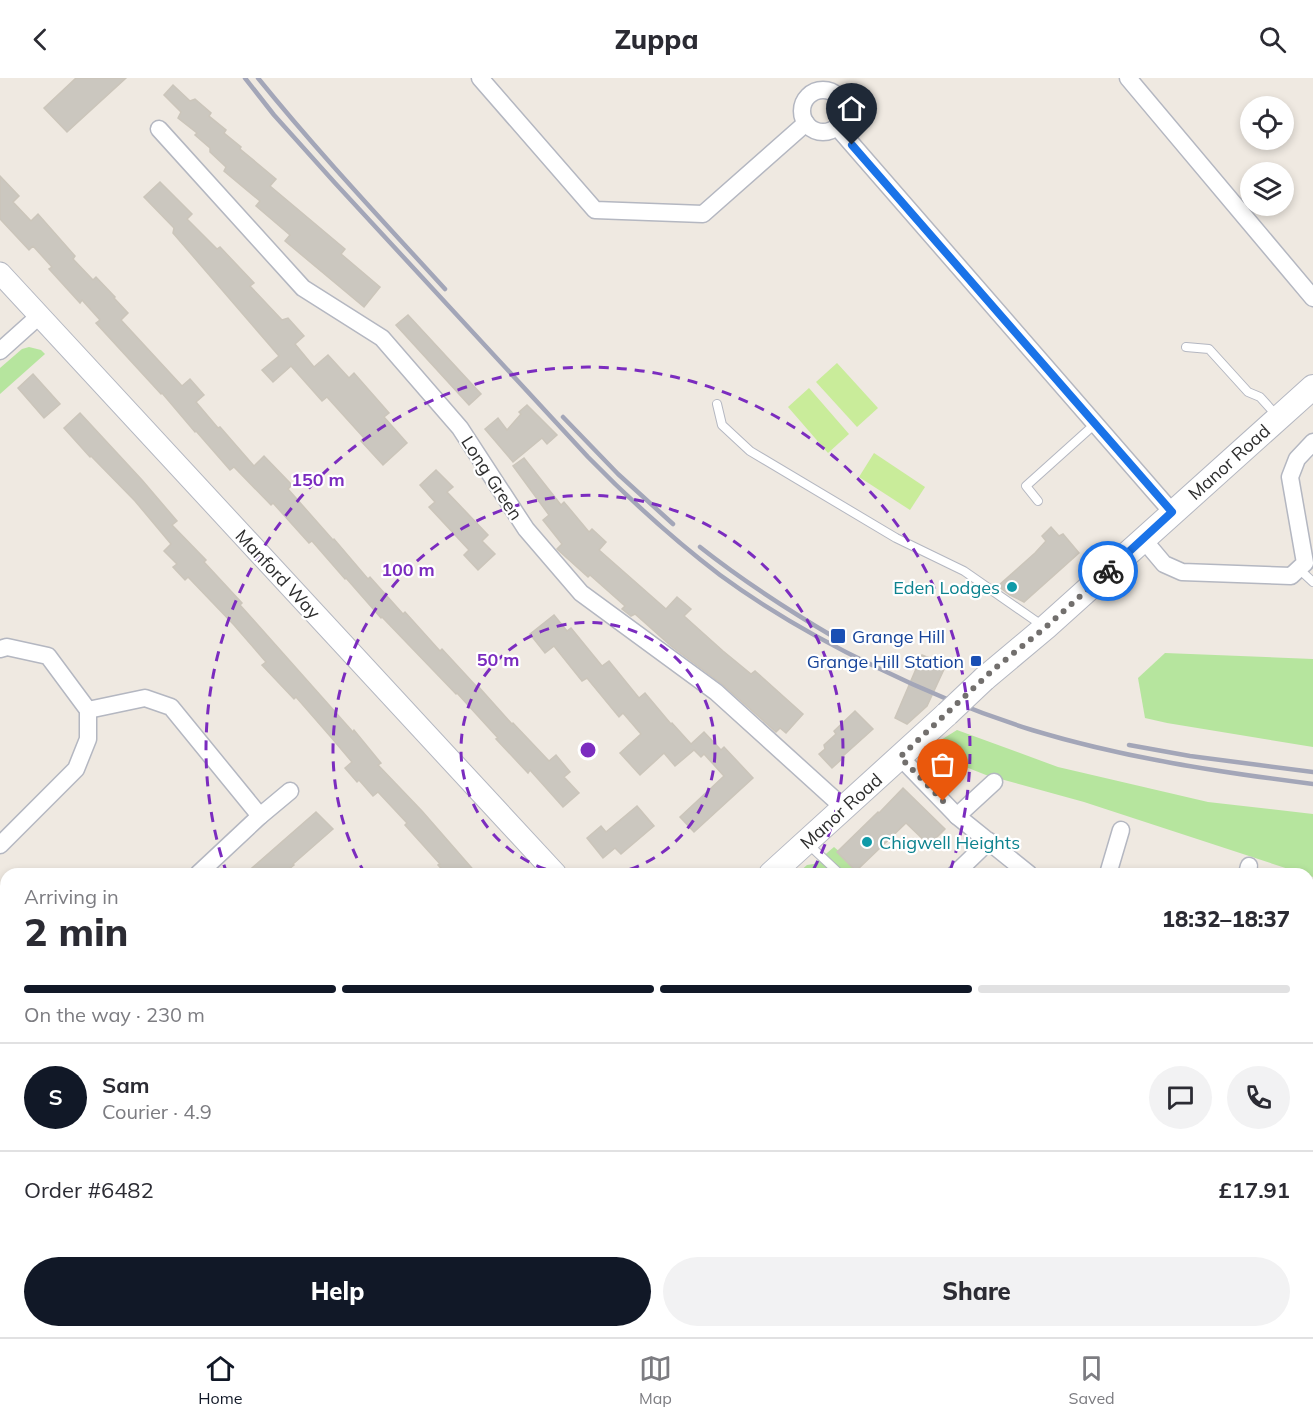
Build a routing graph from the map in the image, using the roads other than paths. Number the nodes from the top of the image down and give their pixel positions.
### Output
1 (480, 78) edge
2 (1128, 78) edge
3 (815, 84) edge
4 (806, 123) junction
5 (837, 127) junction
6 (159, 129) dead end
7 (0, 273) edge
8 (1313, 298) edge
9 (39, 316) junction
10 (1186, 347) dead end
11 (0, 351) edge
12 (1313, 387) edge
13 (717, 404) dead end
14 (1278, 418) junction
15 (1095, 424) junction
16 (1313, 442) edge
17 (1038, 501) dead end
18 (1172, 512) junction
19 (1143, 539) junction
20 (1299, 569) junction
21 (1313, 582) edge
22 (1046, 627) junction
23 (0, 649) edge
24 (88, 710) junction
25 (900, 757) junction
26 (994, 782) dead end
27 (290, 790) dead end
28 (844, 808) junction
29 (260, 816) junction
30 (957, 816) junction
31 (1121, 830) dead end
32 (989, 841) junction
33 (806, 842) junction
34 (0, 845) edge
35 (204, 868) edge
36 (550, 868) edge
37 (778, 868) edge
38 (834, 868) edge
39 (961, 868) edge
40 (1022, 868) edge
41 (1110, 868) edge

1 - 4 street
2 - 8 street
3 - 4 street
3 - 5 street
4 - 5 street
5 - 15 street
6 - 28 street, Long Green
7 - 9 street, Manford Way
9 - 11 street
9 - 36 street, Manford Way
10 - 14 lane
12 - 14 main road, Manor Road
13 - 22 lane
14 - 18 main road, Manor Road
15 - 17 lane
15 - 18 street
16 - 20 street
18 - 19 main road, Manor Road
19 - 20 street
19 - 22 main road, Manor Road
20 - 21 lane
22 - 25 main road, Manor Road, bridge
23 - 24 street
24 - 29 street
24 - 34 street
25 - 28 main road, Manor Road
25 - 30 street
26 - 30 street
27 - 29 street
28 - 33 main road, Manor Road
29 - 35 street
30 - 32 street
31 - 41 street
32 - 39 street
32 - 40 street
33 - 37 main road, Manor Road
33 - 38 lane

